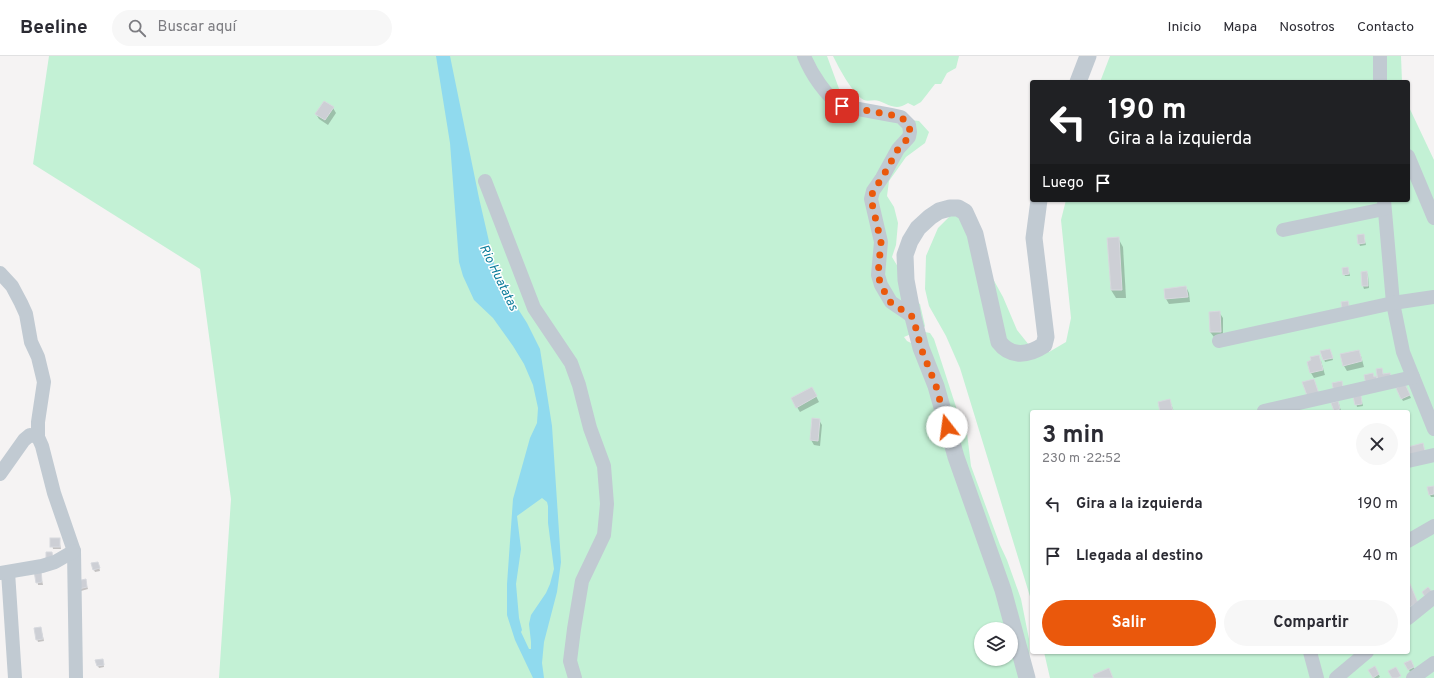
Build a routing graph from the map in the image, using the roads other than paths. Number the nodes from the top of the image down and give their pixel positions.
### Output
1 (804, 56) edge
2 (1088, 56) edge
3 (1380, 56) edge
4 (1079, 80) edge
5 (1381, 80) edge
6 (1410, 161) edge
7 (485, 181) dead end
8 (1039, 202) edge
9 (1384, 204) edge
10 (1434, 218) edge
11 (1283, 230) dead end
12 (0, 272) edge
13 (1434, 297) edge
14 (1393, 303) junction
15 (913, 317) junction
16 (1219, 341) dead end
17 (1413, 377) junction
18 (1268, 410) edge
19 (1434, 429) edge
20 (38, 437) junction
21 (1434, 455) edge
22 (1410, 461) edge
23 (0, 474) edge
24 (1434, 526) edge
25 (1410, 540) edge
26 (74, 551) junction
27 (4, 573) edge
28 (1434, 597) edge
29 (1410, 616) edge
30 (1311, 654) edge
31 (1365, 654) edge
32 (1434, 663) edge
33 (1026, 677) edge
34 (15, 678) edge
35 (76, 678) edge
36 (575, 678) edge
37 (1317, 678) edge
38 (1336, 678) edge
39 (1413, 678) edge

1 - 15 street
2 - 4 street
3 - 5 street
6 - 10 street
7 - 36 street
8 - 15 street
9 - 11 street
9 - 14 street
12 - 20 street
13 - 14 street
14 - 16 street
14 - 17 street
15 - 33 street
17 - 18 street
17 - 19 street
20 - 23 street
20 - 26 street
21 - 22 street
24 - 25 street
26 - 27 street
26 - 35 street
27 - 34 street
28 - 29 street
30 - 37 street
31 - 38 street
32 - 39 street

